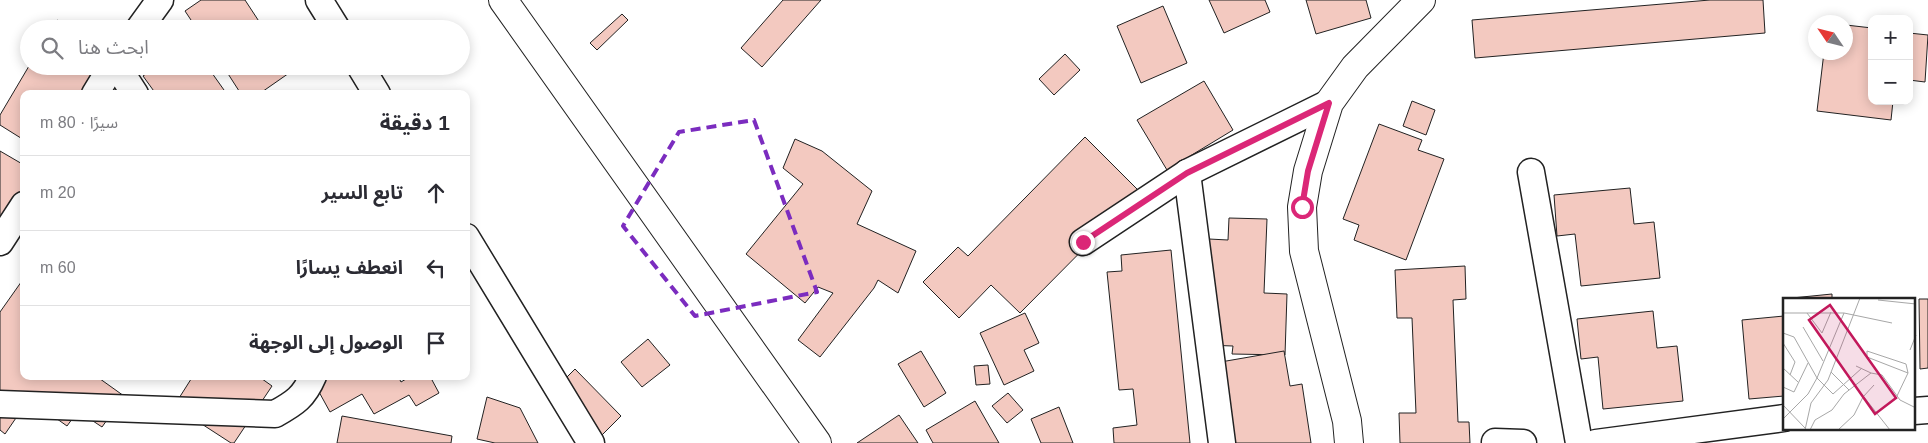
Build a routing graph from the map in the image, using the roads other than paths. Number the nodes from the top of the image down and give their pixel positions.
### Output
1 (160, 0) edge
2 (319, 0) edge
3 (504, 0) edge
4 (1421, 0) edge
5 (146, 20) edge
6 (331, 20) edge
7 (107, 75) edge
8 (123, 75) edge
9 (365, 75) edge
10 (97, 90) edge
11 (133, 90) edge
12 (375, 90) edge
13 (1329, 103) junction
14 (1531, 172) dead end
15 (1187, 173) junction
16 (20, 211) edge
17 (0, 242) edge
18 (1083, 242) dead end
19 (470, 244) edge
20 (311, 380) edge
21 (0, 404) edge
22 (1767, 427) edge
23 (1495, 442) edge
24 (591, 443) edge
25 (817, 443) edge
26 (1222, 443) edge
27 (1349, 443) edge
28 (1523, 443) edge
29 (1579, 443) edge
30 (1596, 443) edge

1 - 5 street
2 - 6 street
3 - 25 main road
4 - 13 main road
7 - 10 street
8 - 11 street
9 - 12 street
13 - 15 street
13 - 27 main road
14 - 29 street
15 - 18 street
15 - 26 street
16 - 17 street
19 - 24 street
20 - 21 street
22 - 30 street
23 - 28 street

